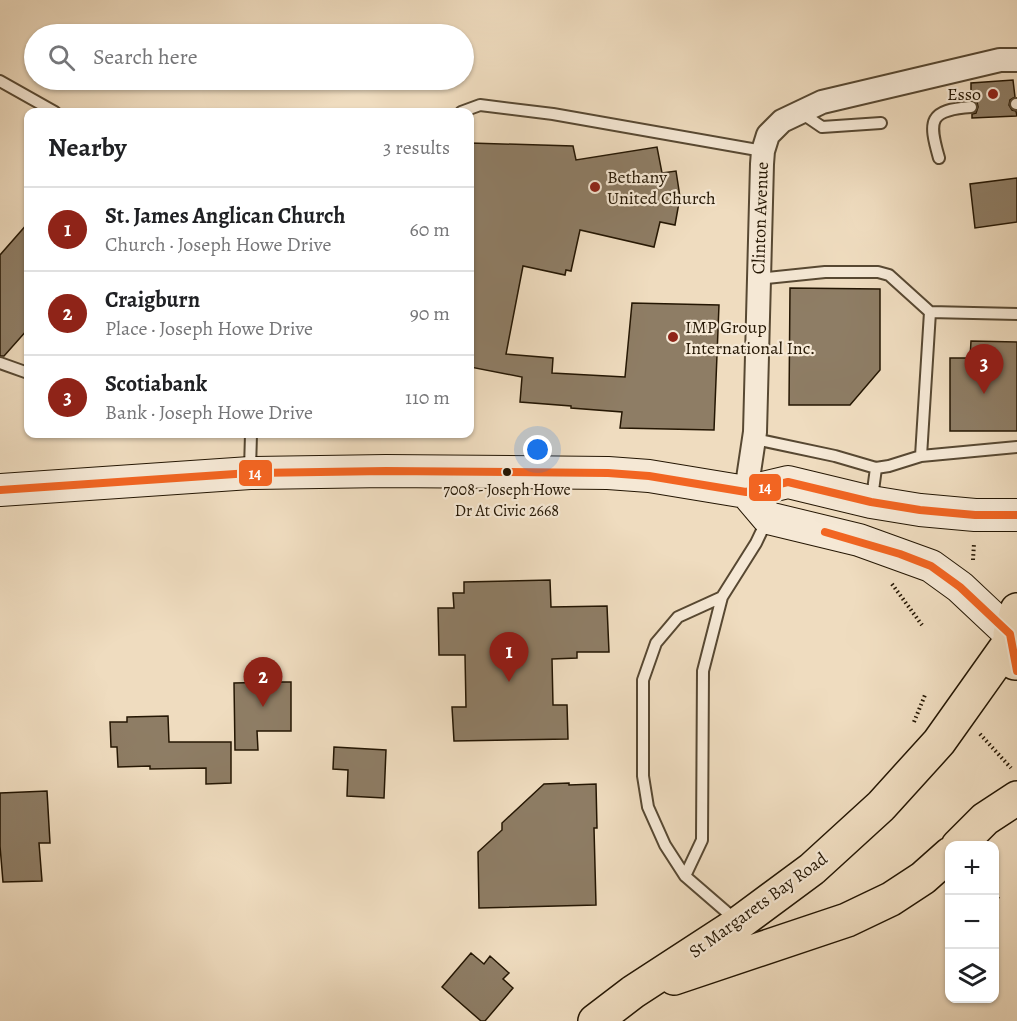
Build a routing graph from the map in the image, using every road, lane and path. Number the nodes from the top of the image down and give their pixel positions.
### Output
1 (1017, 60) edge
2 (0, 81) edge
3 (971, 107) dead end
4 (48, 108) edge
5 (472, 108) edge
6 (800, 112) junction
7 (881, 123) dead end
8 (763, 151) junction
9 (939, 158) dead end
10 (758, 279) junction
11 (930, 312) junction
12 (1017, 314) edge
13 (0, 363) edge
14 (24, 371) edge
15 (251, 438) edge
16 (754, 439) junction
17 (1017, 447) edge
18 (921, 456) junction
19 (876, 468) junction
20 (250, 473) junction
21 (0, 490) edge
22 (746, 492) junction
23 (871, 502) junction
24 (1017, 515) edge
25 (768, 518) junction
26 (974, 536) dead end
27 (972, 566) dead end
28 (722, 597) junction
29 (1014, 639) edge
30 (978, 733) dead end
31 (1015, 784) edge
32 (963, 841) edge
33 (945, 858) edge
34 (685, 876) junction
35 (739, 923) junction
36 (633, 992) junction
37 (596, 1021) edge

1 - 6 street, Clinton Avenue
2 - 4 lane
3 - 9 lane
5 - 8 lane
6 - 7 lane
6 - 8 street, Clinton Avenue
8 - 10 street, Clinton Avenue
10 - 11 lane
10 - 16 street, Clinton Avenue
11 - 12 lane
11 - 18 lane
13 - 14 lane
15 - 20 lane
16 - 19 lane
16 - 22 street, Clinton Avenue
17 - 18 lane
18 - 19 lane
19 - 23 lane
20 - 21 main road
20 - 22 main road
22 - 23 main road
22 - 25 main road
23 - 24 main road
25 - 28 lane
25 - 29 main road
26 - 27 path
28 - 34 lane
28 - 34 lane
29 - 35 main road, St Margarets Bay Road
30 - 31 path
31 - 32 main road
33 - 36 main road, St Margarets Bay Road
34 - 35 lane
35 - 36 main road, St Margarets Bay Road
36 - 37 main road, St Margarets Bay Road

